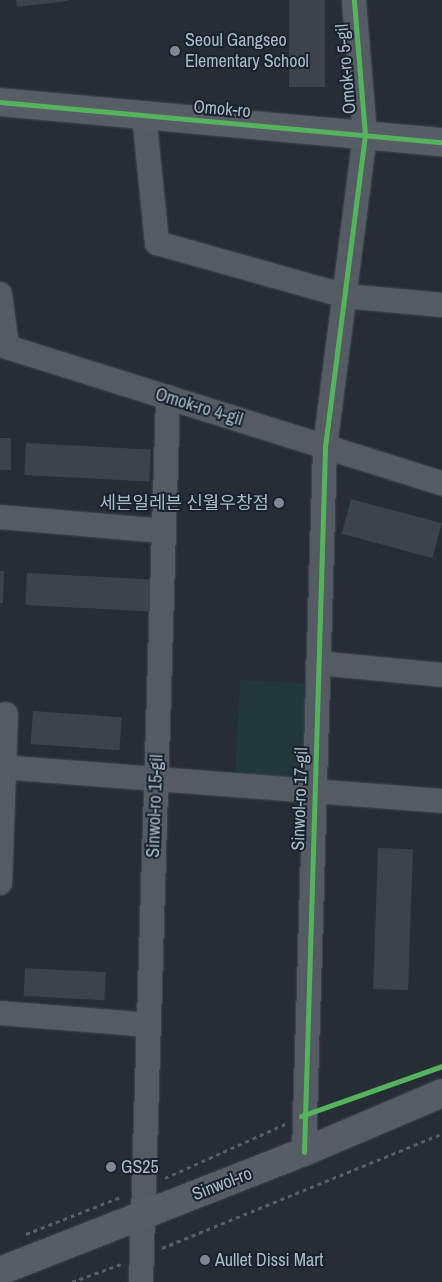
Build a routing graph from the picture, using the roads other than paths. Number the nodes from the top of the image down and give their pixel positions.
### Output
1 (354, 0) edge
2 (0, 102) edge
3 (144, 115) junction
4 (365, 135) junction
5 (442, 142) edge
6 (0, 294) edge
7 (344, 296) junction
8 (442, 305) edge
9 (168, 397) junction
10 (325, 446) junction
11 (442, 483) edge
12 (0, 516) edge
13 (164, 531) junction
14 (318, 663) junction
15 (442, 675) edge
16 (6, 714) dead end
17 (3, 767) edge
18 (156, 778) junction
19 (314, 793) junction
20 (442, 801) edge
21 (0, 883) edge
22 (0, 1013) edge
23 (148, 1025) junction
24 (442, 1093) edge
25 (304, 1152) junction
26 (141, 1216) junction
27 (0, 1271) edge
28 (141, 1282) edge

1 - 4 street, Omok-ro 5-gil
2 - 3 main road, Omok-ro
3 - 4 main road, Omok-ro
3 - 7 street
4 - 5 main road, Omok-ro
4 - 7 street, Omok-ro 5-gil
6 - 9 street, Omok-ro 4-gil
7 - 8 street
7 - 10 street, Sinwol-ro 17-gil
9 - 10 street, Omok-ro 4-gil
9 - 13 street, Sinwol-ro 15-gil
10 - 11 street, Omok-ro 4-gil
10 - 14 street, Sinwol-ro 17-gil
12 - 13 street
13 - 18 street, Sinwol-ro 15-gil
14 - 15 street
14 - 19 street, Sinwol-ro 17-gil
16 - 17 street
17 - 18 street
17 - 21 street
18 - 19 street
18 - 23 street, Sinwol-ro 15-gil
19 - 20 street
19 - 25 street, Sinwol-ro 17-gil
22 - 23 street
23 - 26 street, Sinwol-ro 15-gil
24 - 25 main road, Sinwol-ro
25 - 26 main road, Sinwol-ro
26 - 27 main road, Sinwol-ro
26 - 28 street, Sinwol-ro 15-gil

